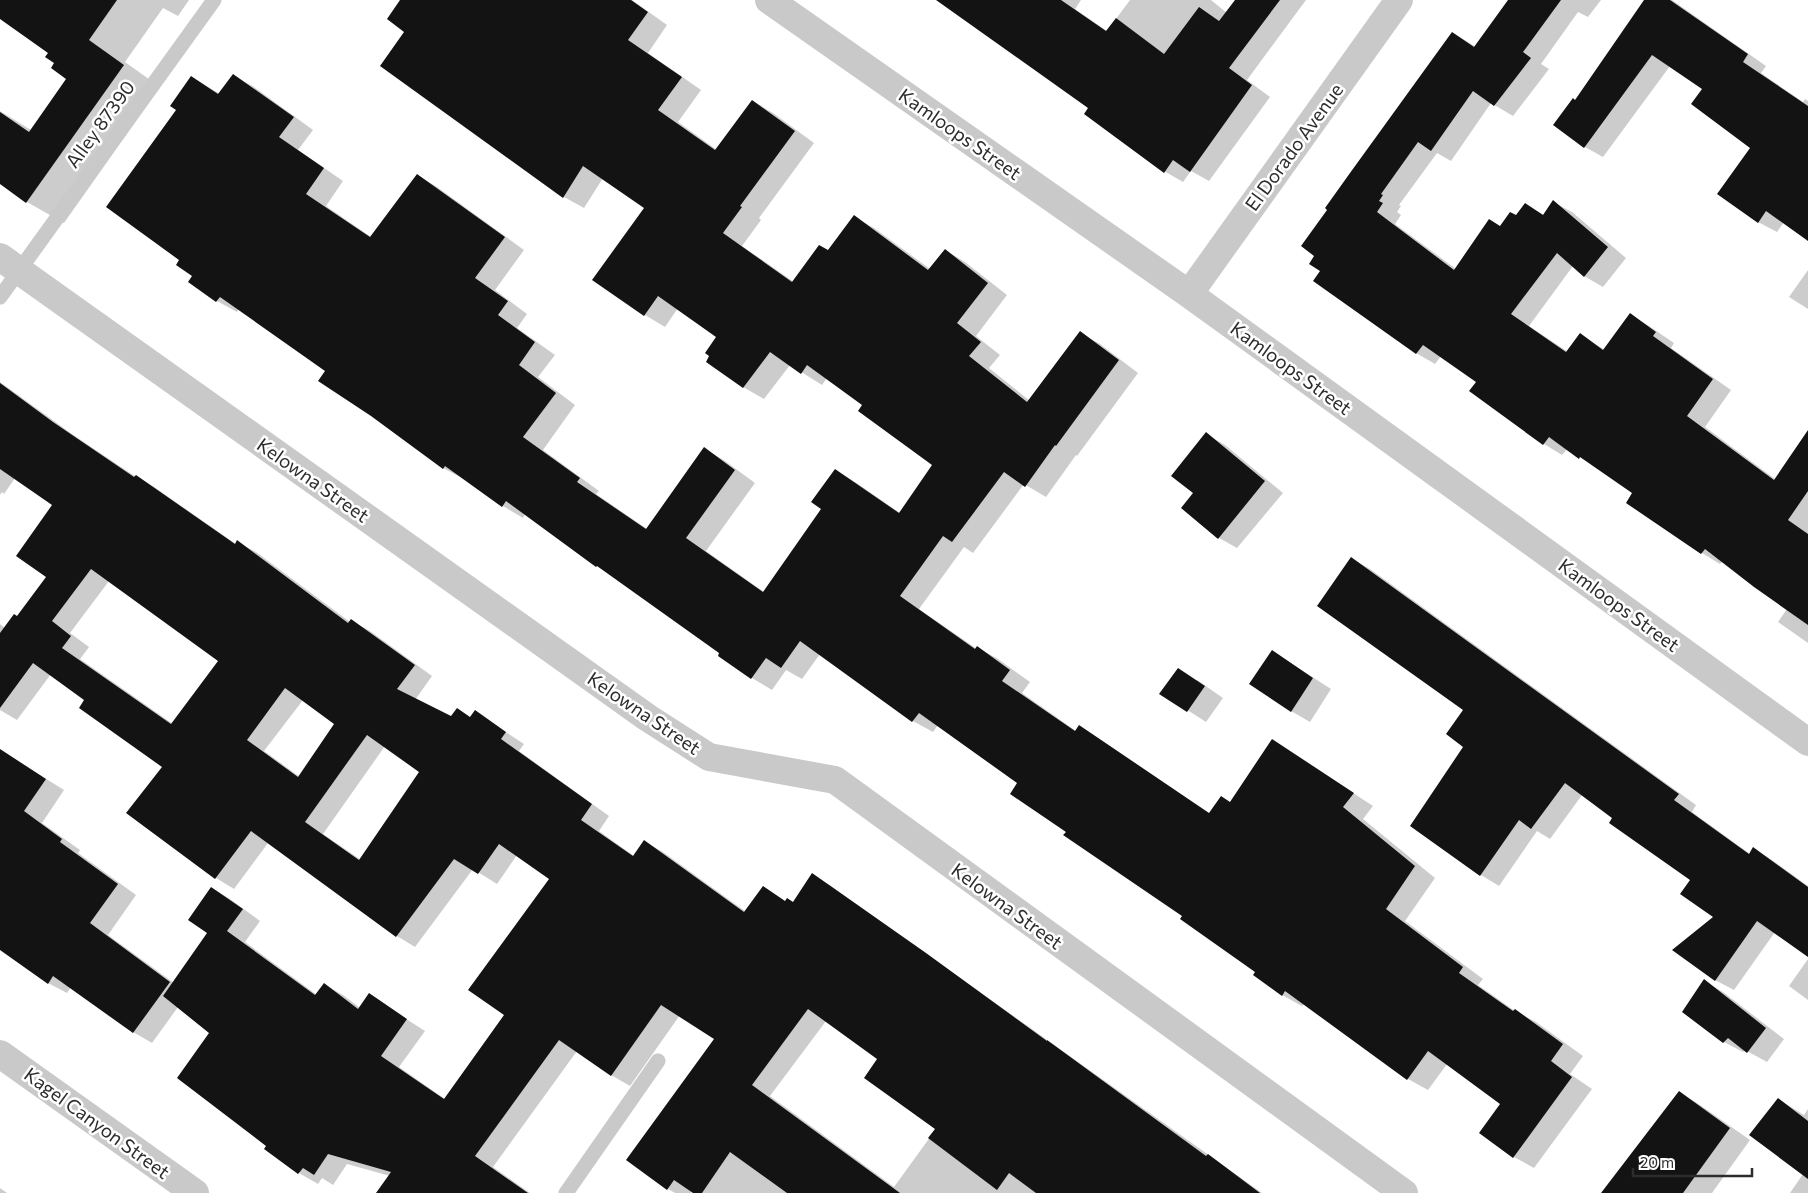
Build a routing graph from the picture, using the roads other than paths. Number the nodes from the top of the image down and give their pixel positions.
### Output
1 (214, 0) edge
2 (769, 0) edge
3 (1399, 0) edge
4 (10, 264) edge
5 (1189, 294) junction
6 (0, 297) edge
7 (1808, 742) edge
8 (0, 1054) edge
9 (658, 1061) dead end
10 (195, 1193) edge
11 (566, 1193) edge
12 (1404, 1193) edge

1 - 4 lane, Alley 87390
2 - 5 street, Kamloops Street
3 - 5 street, El Dorado Avenue
4 - 6 lane, Alley 87390
4 - 12 street, Kelowna Street
5 - 7 street, Kamloops Street
8 - 10 street, Kagel Canyon Street
9 - 11 lane

